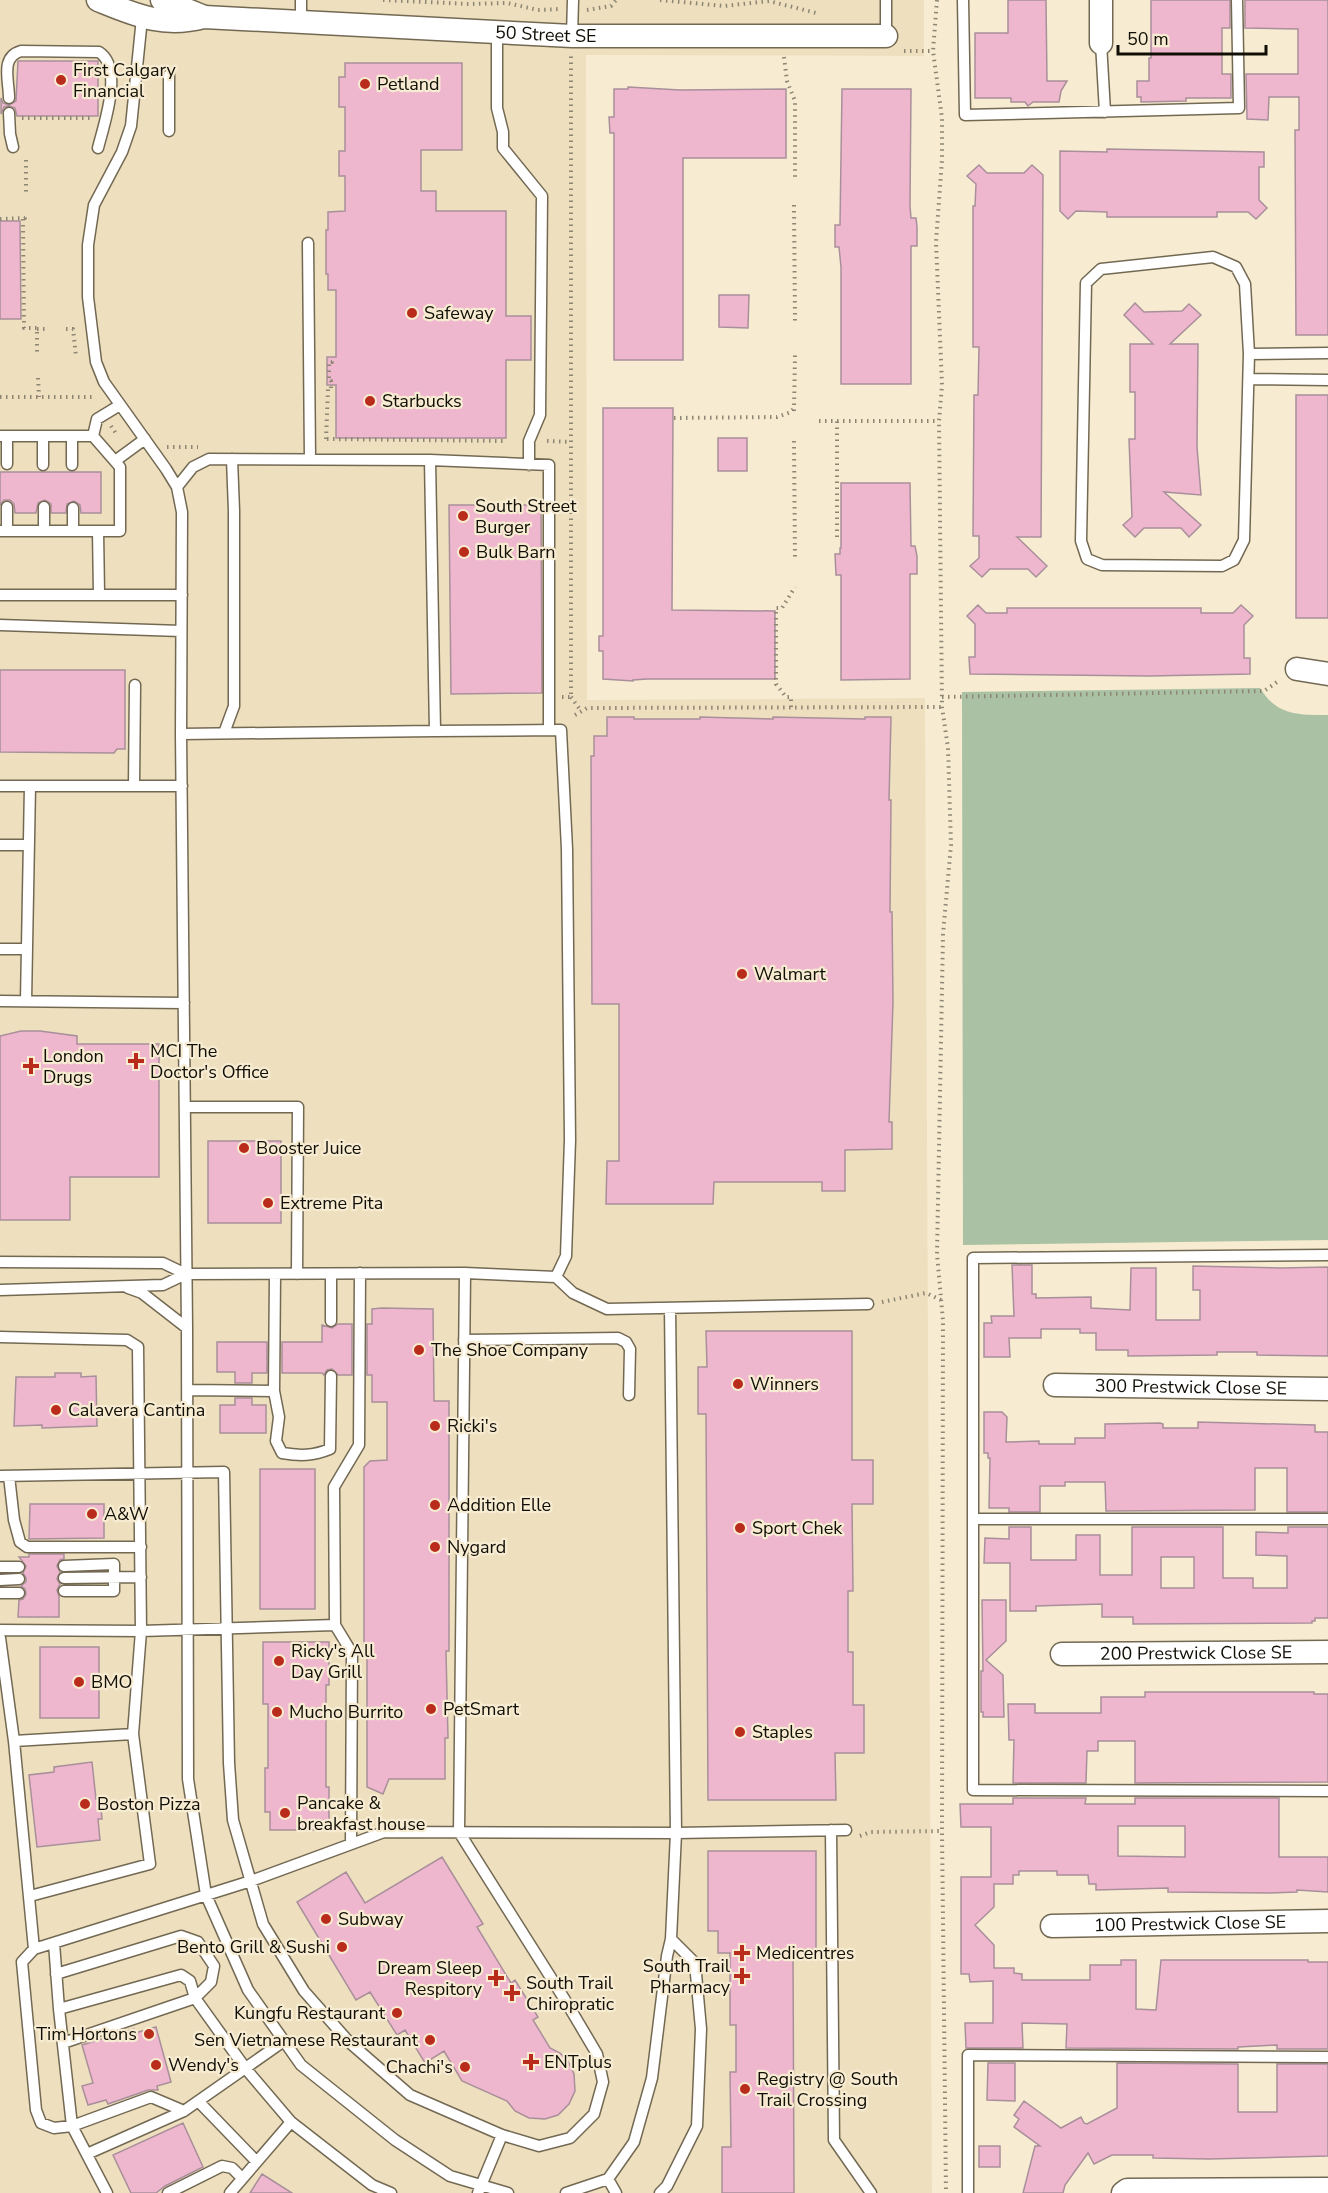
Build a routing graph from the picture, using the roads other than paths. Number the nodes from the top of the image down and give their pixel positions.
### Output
1 (98, 0) edge
2 (162, 0) edge
3 (573, 0) edge
4 (886, 0) edge
5 (963, 0) edge
6 (1101, 0) edge
7 (1237, 0) edge
8 (301, 11) edge
9 (204, 17) junction
10 (142, 18) junction
11 (497, 33) junction
12 (886, 36) joint
13 (571, 43) junction
14 (1101, 44) joint
15 (169, 75) dead end
16 (9, 98) dead end
17 (1106, 112) junction
18 (13, 116) road end
19 (169, 131) dead end
20 (12, 147) dead end
21 (98, 148) dead end
22 (308, 243) dead end
23 (1328, 353) edge
24 (1249, 354) junction
25 (1250, 379) junction
26 (1328, 380) edge
27 (120, 405) junction
28 (3, 436) edge
29 (43, 436) junction
30 (72, 436) junction
31 (93, 436) junction
32 (145, 439) junction
33 (232, 459) junction
34 (310, 459) junction
35 (430, 460) junction
36 (115, 461) junction
37 (7, 464) dead end
38 (43, 465) dead end
39 (72, 465) dead end
40 (529, 465) junction
41 (177, 487) junction
42 (7, 507) dead end
43 (44, 507) dead end
44 (73, 508) dead end
45 (3, 531) edge
46 (44, 531) junction
47 (73, 531) junction
48 (98, 531) junction
49 (2, 593) edge
50 (99, 594) junction
51 (182, 595) junction
52 (0, 625) edge
53 (182, 631) junction
54 (1297, 669) road end
55 (1328, 674) edge
56 (135, 686) dead end
57 (549, 730) junction
58 (435, 731) junction
59 (224, 733) junction
60 (182, 734) junction
61 (0, 786) edge
62 (30, 786) junction
63 (134, 786) junction
64 (182, 786) junction
65 (0, 845) edge
66 (29, 845) junction
67 (0, 949) edge
68 (27, 949) junction
69 (0, 1000) edge
70 (26, 1001) junction
71 (184, 1002) junction
72 (185, 1107) junction
73 (1328, 1255) edge
74 (3, 1260) edge
75 (360, 1273) junction
76 (465, 1273) junction
77 (186, 1274) junction
78 (275, 1274) junction
79 (297, 1274) junction
80 (331, 1274) junction
81 (556, 1276) junction
82 (119, 1286) junction
83 (0, 1290) edge
84 (868, 1304) road end
85 (670, 1308) junction
86 (331, 1322) dead end
87 (187, 1328) junction
88 (0, 1337) edge
89 (464, 1340) junction
90 (331, 1376) dead end
91 (1055, 1385) dead end
92 (1328, 1389) edge
93 (187, 1390) junction
94 (274, 1391) junction
95 (629, 1395) dead end
96 (187, 1472) junction
97 (140, 1473) junction
98 (4, 1476) edge
99 (974, 1519) junction
100 (1328, 1519) edge
101 (141, 1547) junction
102 (64, 1566) dead end
103 (0, 1567) edge
104 (19, 1567) dead end
105 (141, 1577) junction
106 (64, 1578) dead end
107 (114, 1578) junction
108 (19, 1579) dead end
109 (0, 1580) edge
110 (64, 1591) dead end
111 (0, 1593) edge
112 (19, 1593) dead end
113 (334, 1625) junction
114 (227, 1629) junction
115 (0, 1630) edge
116 (188, 1630) junction
117 (141, 1631) junction
118 (0, 1638) edge
119 (1328, 1652) edge
120 (1062, 1654) dead end
121 (133, 1734) junction
122 (14, 1741) junction
123 (1328, 1791) edge
124 (831, 1830) junction
125 (846, 1830) road end
126 (459, 1832) junction
127 (675, 1833) junction
128 (351, 1844) junction
129 (250, 1881) junction
130 (206, 1895) junction
131 (30, 1896) junction
132 (1328, 1921) edge
133 (1052, 1926) dead end
134 (670, 1939) junction
135 (54, 1943) junction
136 (34, 1949) junction
137 (56, 1974) junction
138 (195, 1998) junction
139 (59, 2009) junction
140 (284, 2041) junction
141 (63, 2043) junction
142 (1328, 2057) edge
143 (246, 2069) junction
144 (199, 2102) junction
145 (184, 2111) junction
146 (291, 2122) junction
147 (72, 2126) junction
148 (502, 2135) junction
149 (87, 2154) junction
150 (256, 2161) junction
151 (242, 2178) junction
152 (608, 2179) junction
153 (370, 2189) edge
154 (480, 2189) edge
155 (1328, 2189) edge
156 (1240, 2191) edge
157 (107, 2193) edge
158 (168, 2193) edge
159 (230, 2193) edge
160 (391, 2193) edge
161 (508, 2193) edge
162 (566, 2193) edge
163 (616, 2193) edge
164 (660, 2193) edge
165 (871, 2193) edge
166 (968, 2193) edge
167 (1123, 2193) edge

1 - 10 street, 50 Street SE
2 - 9 street, 50 Street SE
3 - 13 lane
4 - 12 lane
5 - 17 lane
6 - 14 street
7 - 17 lane
8 - 9 street, 50 Street SE
8 - 11 street, 50 Street SE
9 - 10 street, 50 Street SE
10 - 27 lane
11 - 13 street, 50 Street SE
11 - 40 lane
12 - 13 street, 50 Street SE
14 - 17 lane
15 - 19 lane
16 - 21 lane
18 - 20 lane
22 - 34 lane
23 - 24 lane
24 - 25 lane
24 - 25 lane
25 - 26 lane
27 - 31 lane
27 - 32 lane
28 - 29 lane
28 - 37 lane
29 - 30 lane
29 - 38 lane
30 - 31 lane
30 - 39 lane
31 - 36 lane
32 - 36 lane
32 - 41 lane
33 - 34 lane
33 - 41 lane
33 - 59 lane
34 - 35 lane
35 - 40 lane
35 - 58 lane
36 - 48 lane
40 - 57 lane
41 - 51 lane
42 - 45 lane
43 - 46 lane
44 - 47 lane
45 - 46 lane
46 - 47 lane
47 - 48 lane
48 - 50 lane
49 - 50 lane
50 - 51 lane
51 - 53 lane
52 - 53 lane
53 - 60 lane
54 - 55 street
56 - 63 lane
57 - 58 lane
57 - 81 lane
58 - 59 lane
59 - 60 lane
60 - 64 lane
61 - 62 lane
62 - 63 lane
62 - 66 lane
63 - 64 lane
64 - 71 lane
65 - 66 lane
66 - 68 lane
67 - 68 lane
68 - 70 lane
69 - 70 lane
70 - 71 lane
71 - 72 lane
72 - 77 lane
72 - 79 lane
73 - 99 lane
74 - 77 lane
75 - 76 lane
75 - 80 lane
75 - 113 lane
76 - 81 lane
76 - 89 lane
77 - 78 lane
77 - 82 lane
77 - 87 lane
78 - 79 lane
78 - 94 lane
79 - 80 lane
80 - 86 lane
81 - 85 lane
82 - 83 lane
82 - 87 lane
84 - 85 lane
85 - 127 lane
87 - 93 lane
88 - 97 lane
89 - 95 lane
89 - 126 lane
90 - 94 lane
91 - 92 street, 300 Prestwick Close SE
93 - 94 lane
93 - 96 lane
96 - 97 lane
96 - 114 lane
96 - 116 lane
97 - 98 lane
97 - 101 lane
98 - 101 lane
99 - 100 lane
99 - 123 lane
101 - 105 lane
102 - 107 lane
103 - 104 lane
105 - 107 lane
105 - 117 lane
106 - 107 lane
107 - 110 lane
108 - 109 lane
111 - 112 lane
113 - 114 lane
113 - 128 lane
114 - 116 lane
114 - 129 lane
115 - 117 lane
116 - 117 lane
116 - 130 lane
117 - 121 lane
118 - 122 lane
119 - 120 street, 200 Prestwick Close SE
121 - 122 lane
121 - 131 lane
122 - 131 lane
124 - 125 lane
124 - 127 lane
124 - 165 lane
126 - 127 lane
126 - 128 lane
126 - 148 lane
127 - 134 lane
128 - 129 lane
129 - 130 lane
129 - 148 lane
130 - 135 lane
130 - 140 lane
131 - 136 lane
132 - 133 street, 100 Prestwick Close SE
134 - 152 lane
134 - 164 lane
135 - 136 lane
135 - 137 lane
136 - 147 lane
137 - 138 lane
137 - 139 lane
138 - 139 lane
138 - 141 lane
138 - 143 lane
139 - 141 lane
140 - 143 lane
140 - 154 lane
141 - 147 lane
142 - 166 lane
143 - 144 lane
143 - 146 lane
144 - 145 lane
144 - 150 lane
145 - 147 lane
145 - 149 lane
146 - 150 lane
146 - 153 lane
147 - 149 lane
148 - 154 lane
149 - 157 lane
150 - 151 lane
151 - 158 lane
151 - 159 lane
152 - 162 lane
152 - 163 lane
153 - 160 lane
154 - 161 lane
155 - 156 street
156 - 167 street

